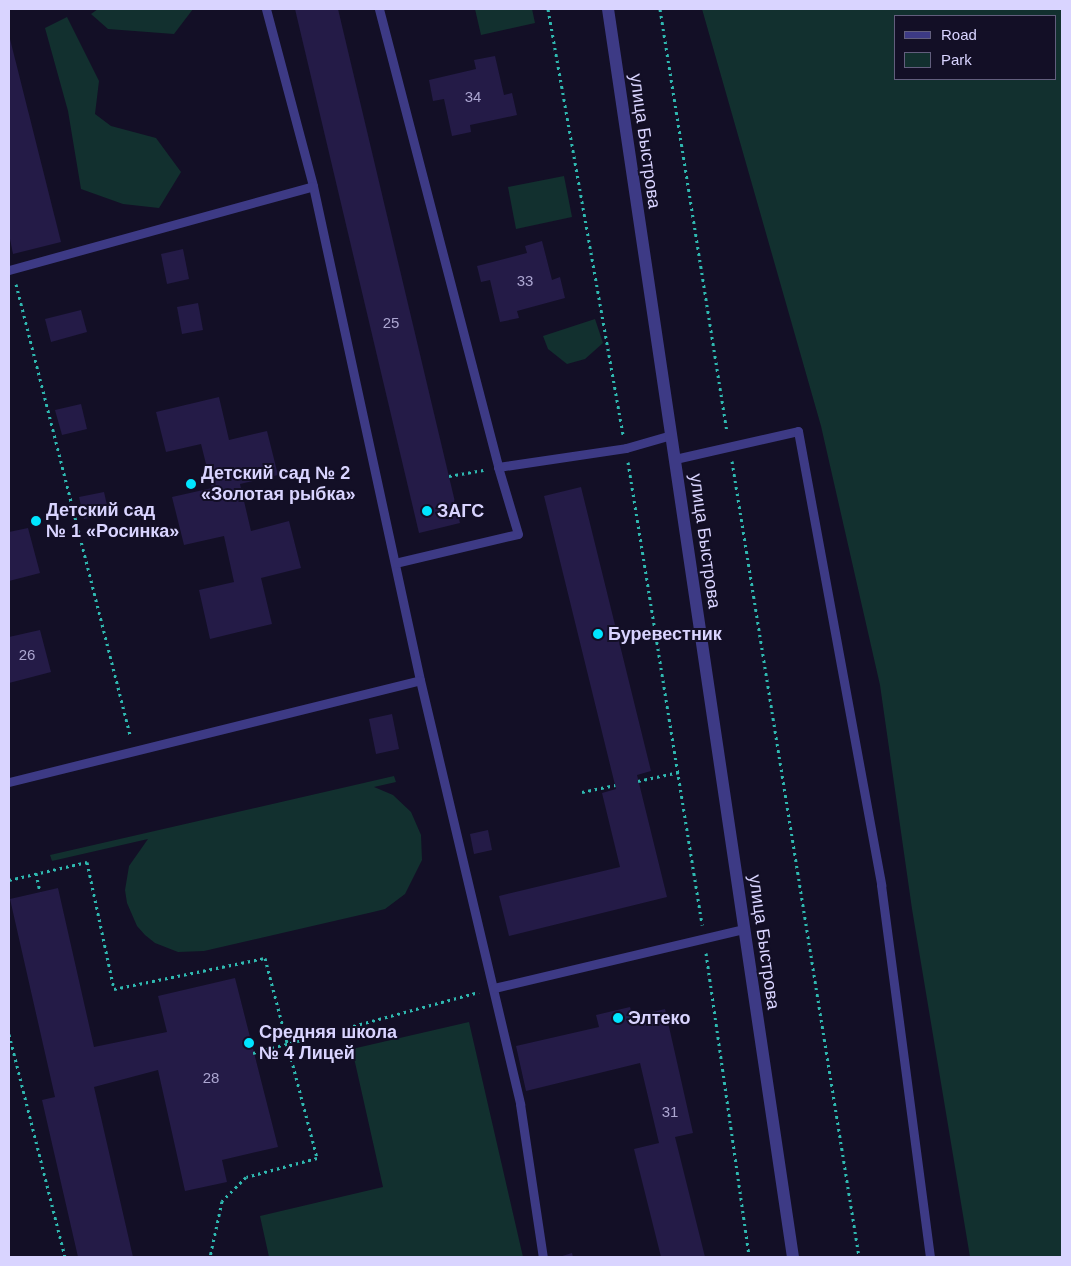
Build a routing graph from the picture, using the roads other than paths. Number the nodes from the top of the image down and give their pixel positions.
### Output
1 (266, 9) edge
2 (379, 9) edge
3 (608, 9) edge
4 (313, 186) junction
5 (10, 270) edge
6 (671, 435) junction
7 (675, 459) junction
8 (498, 466) junction
9 (395, 563) junction
10 (420, 680) junction
11 (9, 782) edge
12 (744, 929) junction
13 (494, 988) junction
14 (543, 1257) edge
15 (793, 1257) edge
16 (930, 1257) edge

1 - 4 lane
2 - 8 lane
3 - 6 street, улица Быстрова
4 - 5 lane
4 - 9 lane
6 - 7 street, улица Быстрова
6 - 8 lane
7 - 12 street, улица Быстрова
7 - 16 lane
8 - 9 lane
9 - 10 lane
10 - 11 lane
10 - 13 lane
12 - 13 lane
12 - 15 street, улица Быстрова
13 - 14 lane

